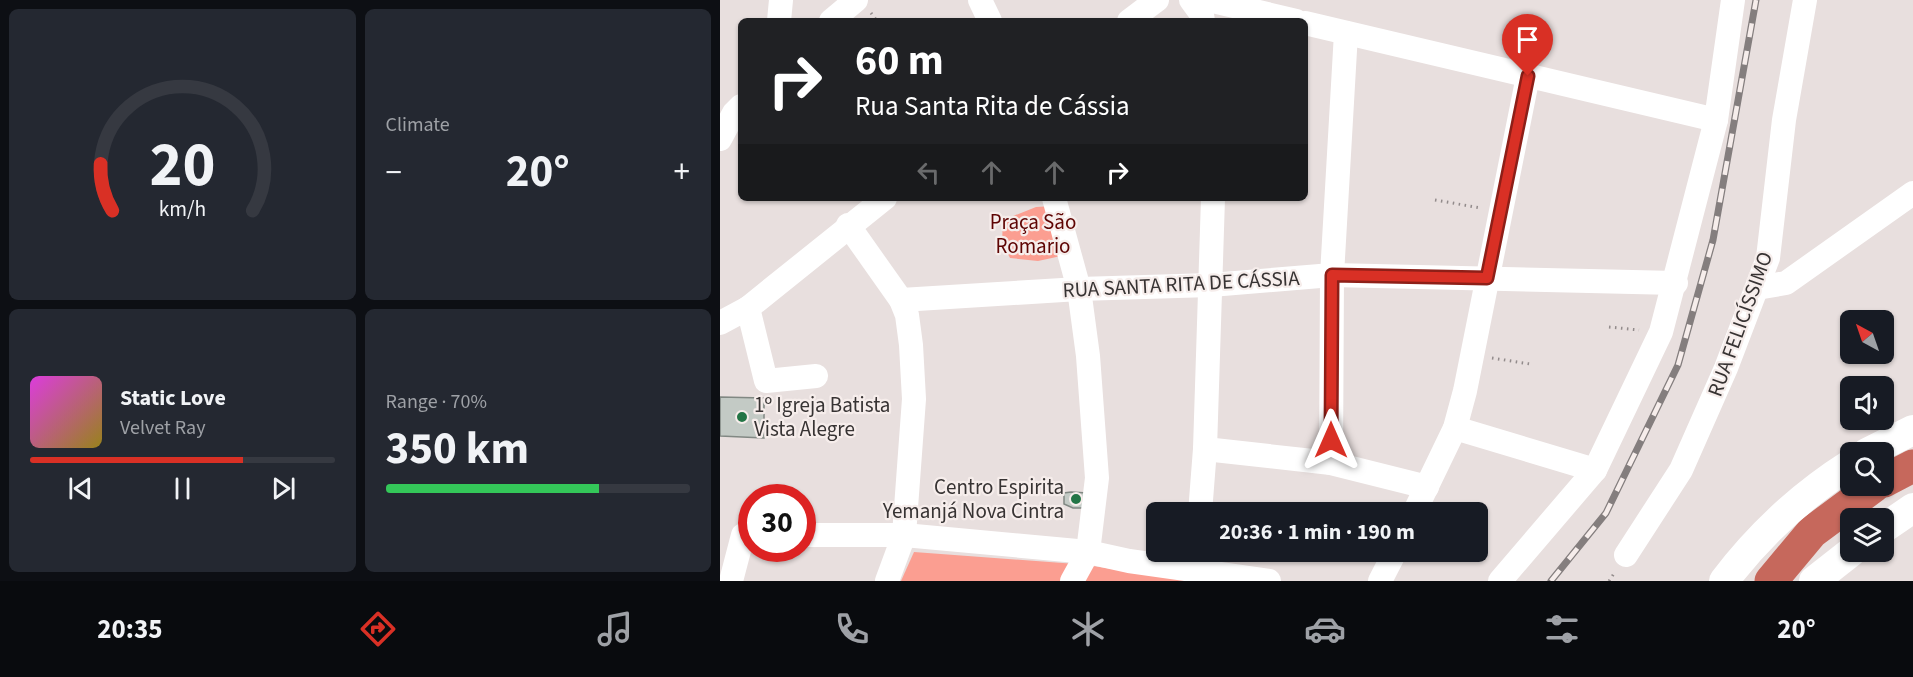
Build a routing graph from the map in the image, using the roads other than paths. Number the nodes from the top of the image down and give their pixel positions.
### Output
1 (781, 0) edge
2 (856, 0) edge
3 (980, 0) edge
4 (1157, 0) edge
5 (1191, 0) edge
6 (1733, 0) edge
7 (1805, 0) edge
8 (1221, 1) edge
9 (779, 18) edge
10 (835, 18) edge
11 (989, 18) edge
12 (1133, 18) edge
13 (1202, 18) edge
14 (1285, 18) edge
15 (1308, 24) edge
16 (1346, 33) junction
17 (1528, 76) junction
18 (738, 109) edge
19 (1716, 120) junction
20 (720, 139) edge
21 (1913, 193) edge
22 (881, 201) edge
23 (1055, 201) edge
24 (1213, 201) edge
25 (848, 225) junction
26 (1332, 275) junction
27 (1487, 278) junction
28 (1676, 283) junction
29 (1211, 285) junction
30 (1756, 288) junction
31 (1079, 289) junction
32 (901, 300) junction
33 (748, 308) junction
34 (720, 323) edge
35 (816, 376) dead end
36 (1455, 429) junction
37 (1913, 430) edge
38 (1889, 442) edge
39 (1205, 449) junction
40 (1331, 464) junction
41 (1595, 470) junction
42 (1840, 471) edge
43 (1427, 488) junction
44 (1201, 502) edge
45 (1420, 502) edge
46 (1913, 508) edge
47 (1894, 521) edge
48 (738, 534) edge
49 (816, 535) edge
50 (904, 535) junction
51 (1089, 552) junction
52 (1626, 555) dead end
53 (1840, 561) edge
54 (1390, 562) edge
55 (1196, 567) edge
56 (731, 581) edge
57 (888, 581) edge
58 (1072, 581) edge
59 (1269, 581) edge
60 (1380, 581) edge
61 (1500, 581) edge
62 (1724, 581) edge
63 (1814, 581) edge

1 - 9 street
2 - 10 street
3 - 11 street
4 - 12 street
5 - 13 street
6 - 19 street
7 - 30 street, RUA FELICÍSSIMO
8 - 14 street
15 - 16 street
16 - 17 street
16 - 26 street
17 - 19 street
17 - 27 street
18 - 20 street
19 - 28 street
21 - 30 street
22 - 25 street
23 - 31 street
24 - 29 street
25 - 32 street
25 - 33 street
26 - 27 street, RUA SANTA RITA DE CÁSSIA
26 - 29 street, RUA SANTA RITA DE CÁSSIA
26 - 40 street
27 - 28 street, RUA SANTA RITA DE CÁSSIA
27 - 36 street
28 - 41 street
29 - 31 street, RUA SANTA RITA DE CÁSSIA
29 - 39 street
30 - 52 street, RUA FELICÍSSIMO
31 - 32 street, RUA SANTA RITA DE CÁSSIA
31 - 51 street
32 - 50 street
33 - 34 street
33 - 35 street
36 - 41 street
36 - 43 street
37 - 38 main road
39 - 40 street
39 - 44 street
40 - 43 street
41 - 61 street
42 - 62 main road
43 - 45 street
46 - 47 main road
48 - 56 street
49 - 50 street
50 - 51 street
50 - 57 street
51 - 55 street
51 - 58 street
53 - 63 main road
54 - 60 street
55 - 59 street

